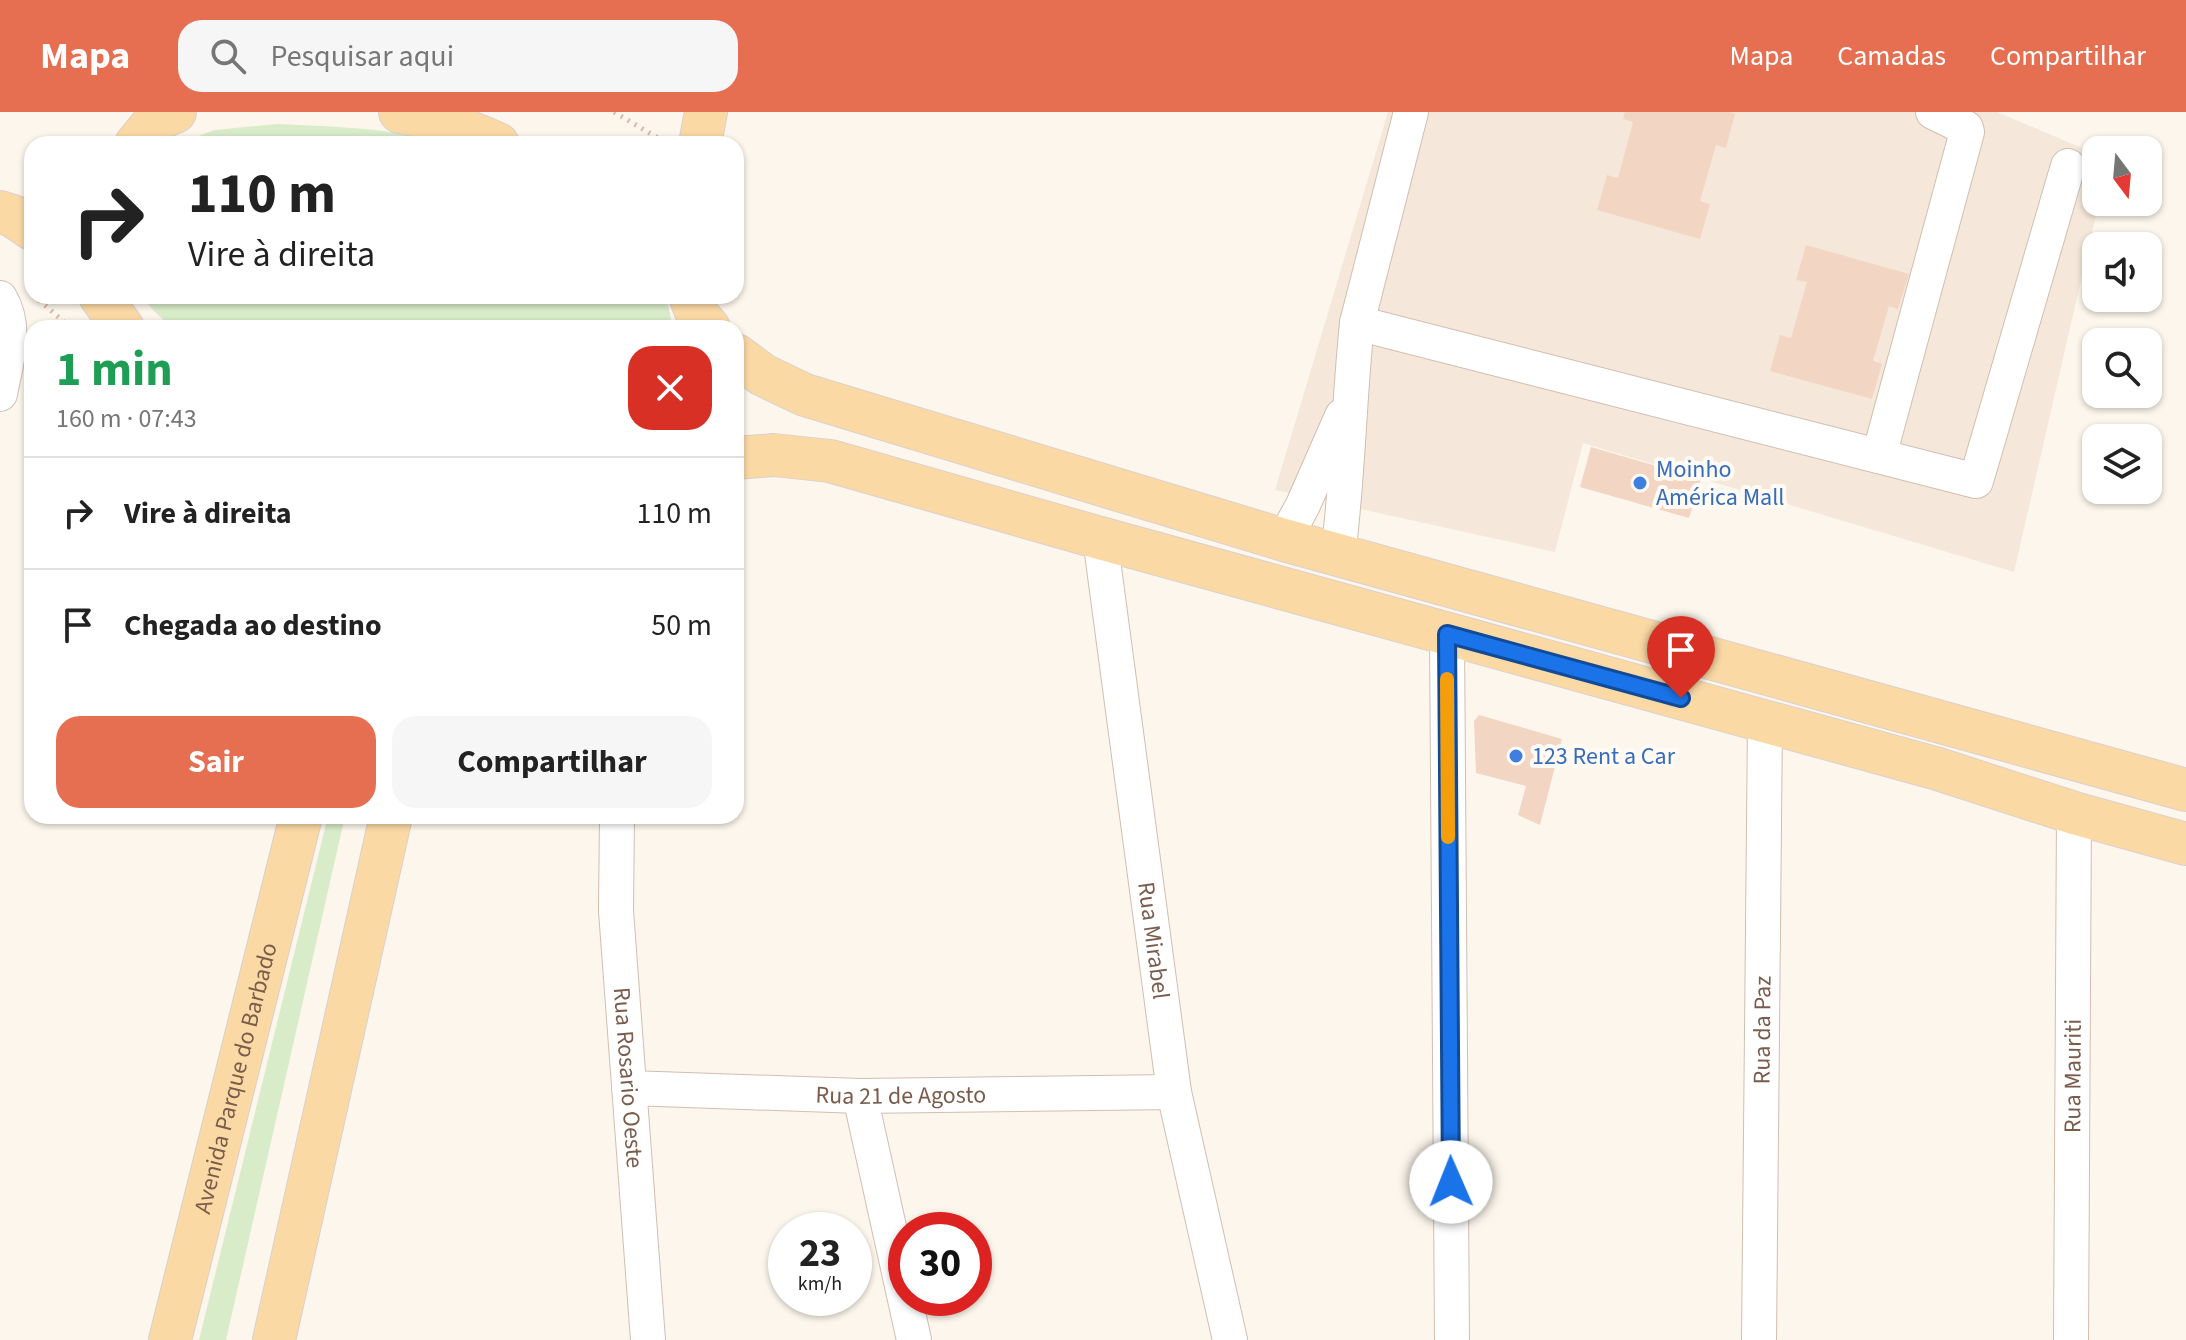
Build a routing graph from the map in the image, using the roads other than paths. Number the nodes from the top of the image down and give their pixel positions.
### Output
1 (400, 112) edge
2 (706, 112) edge
3 (1411, 112) edge
4 (1933, 112) edge
5 (477, 136) edge
6 (702, 136) edge
7 (2068, 166) dead end
8 (0, 212) edge
9 (24, 224) edge
10 (0, 298) edge
11 (1357, 323) junction
12 (744, 361) edge
13 (0, 394) edge
14 (1350, 398) junction
15 (1879, 456) junction
16 (744, 457) edge
17 (1100, 538) junction
18 (1284, 540) junction
19 (1338, 555) junction
20 (1447, 634) junction
21 (1765, 721) junction
22 (2186, 790) edge
23 (2074, 813) junction
24 (299, 824) edge
25 (389, 824) edge
26 (617, 824) edge
27 (2186, 844) edge
28 (629, 1088) junction
29 (1174, 1092) junction
30 (860, 1096) junction
31 (170, 1340) edge
32 (274, 1340) edge
33 (648, 1340) edge
34 (914, 1340) edge
35 (1230, 1340) edge
36 (1452, 1340) edge
37 (1759, 1340) edge
38 (2071, 1340) edge

1 - 5 main road
2 - 6 main road
3 - 11 street
4 - 15 street
7 - 15 street
8 - 9 main road
10 - 13 street
11 - 14 street
11 - 15 street
12 - 18 main road
14 - 18 street
14 - 19 street
16 - 17 main road
17 - 20 main road
17 - 29 street, Rua Mirabel
18 - 19 main road
19 - 22 main road
20 - 21 main road
20 - 36 street
21 - 23 main road
21 - 37 street, Rua da Paz
23 - 27 main road
23 - 38 street, Rua Mauriti
24 - 31 main road, Avenida Parque do Barbado
25 - 32 main road
26 - 28 street, Rua Rosario Oeste
28 - 30 street, Rua 21 de Agosto
28 - 33 street, Rua Rosario Oeste
29 - 30 street, Rua 21 de Agosto
29 - 35 street, Rua Mirabel
30 - 34 street

